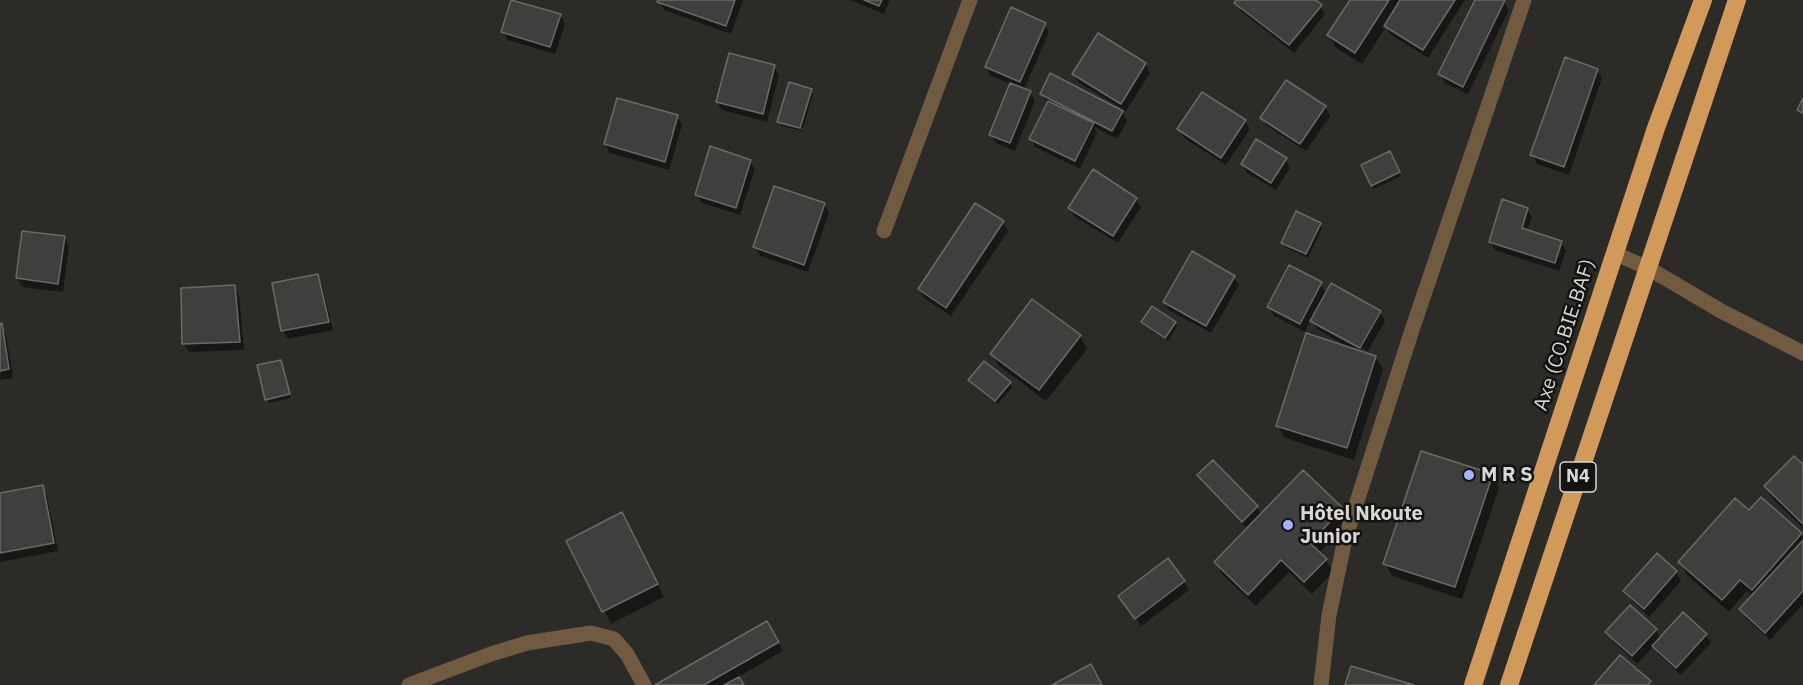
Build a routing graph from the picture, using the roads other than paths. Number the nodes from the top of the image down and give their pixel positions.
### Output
1 (970, 0) edge
2 (1524, 0) edge
3 (1703, 0) edge
4 (1737, 0) edge
5 (1690, 37) junction
6 (1719, 51) junction
7 (884, 231) dead end
8 (1616, 254) junction
9 (1648, 268) junction
10 (1803, 353) edge
11 (409, 685) edge
12 (644, 685) edge
13 (1321, 685) edge
14 (1473, 685) edge
15 (1509, 685) edge

1 - 7 street
2 - 13 street
3 - 5 highway, Axe (CO.BIE.BAF) / N4
4 - 6 highway, N4
5 - 6 highway
5 - 8 highway, Axe (CO.BIE.BAF) / N4
6 - 9 highway, N4
8 - 9 street
8 - 14 highway, Axe (CO.BIE.BAF) / N4
9 - 10 street
9 - 15 highway, N4
11 - 12 street

